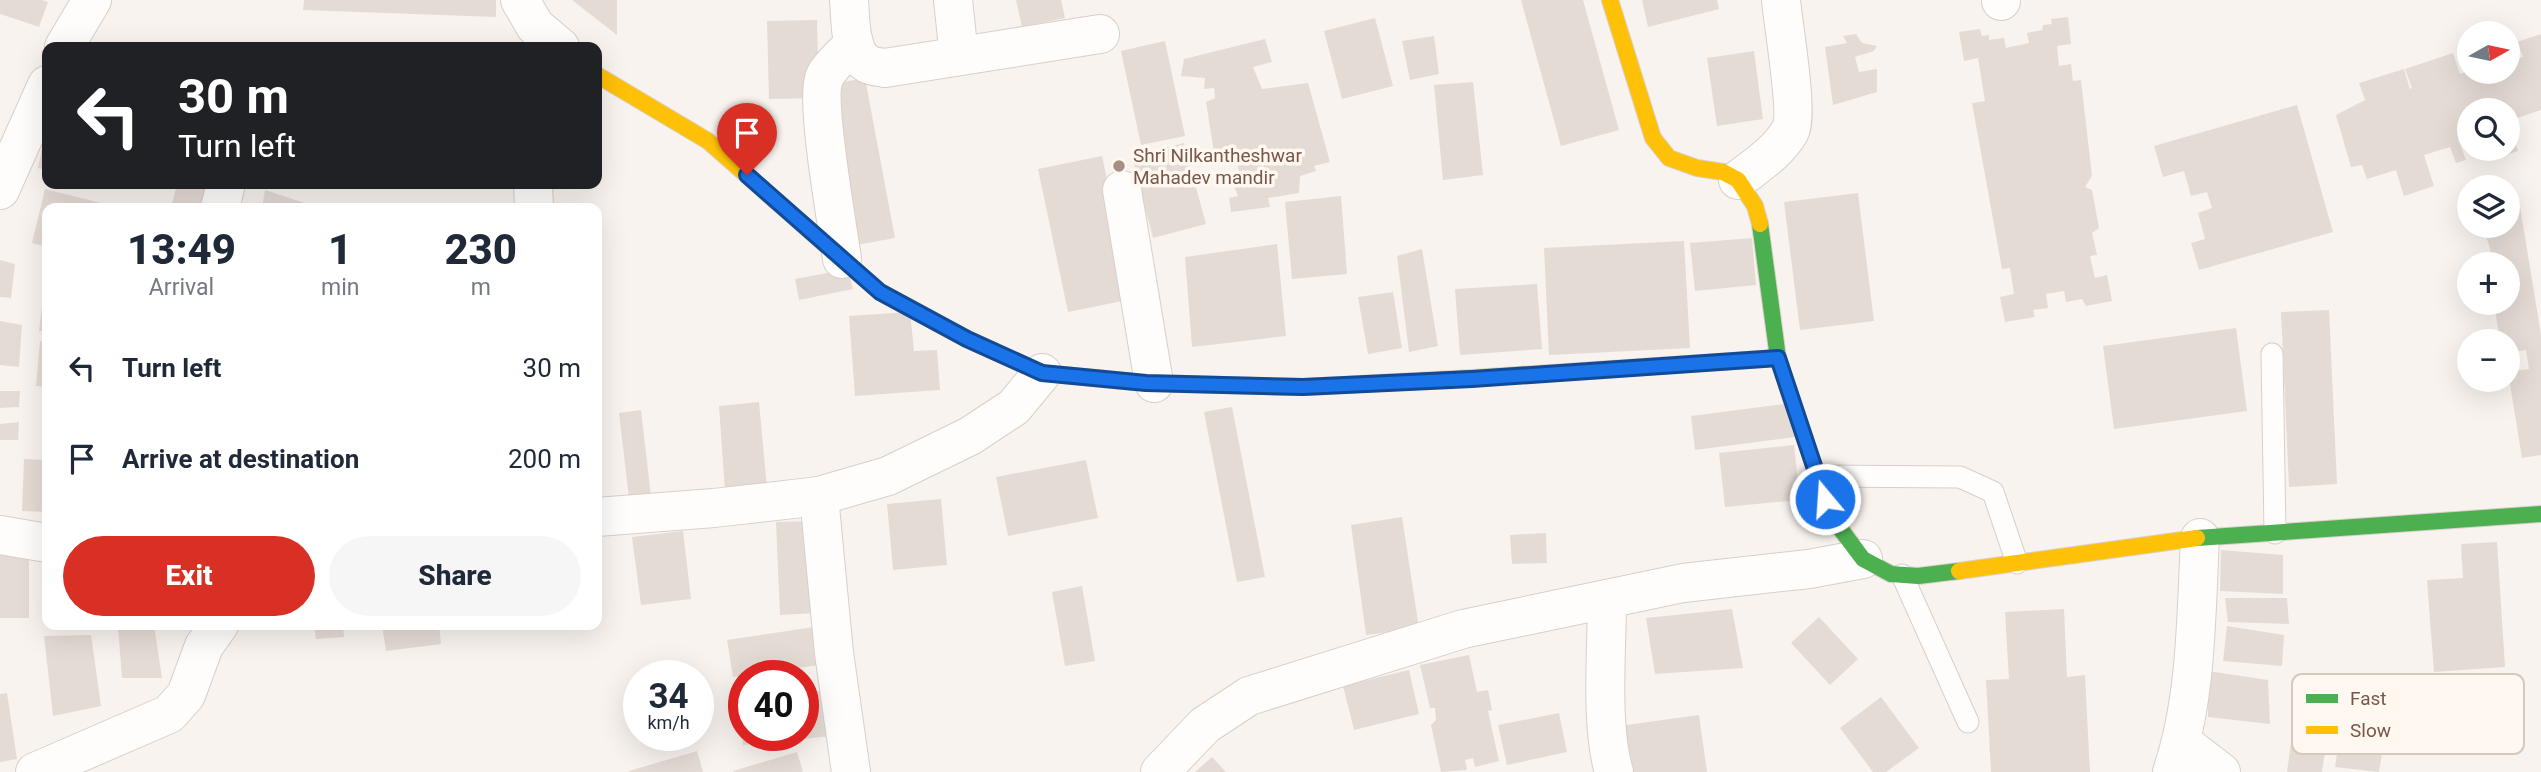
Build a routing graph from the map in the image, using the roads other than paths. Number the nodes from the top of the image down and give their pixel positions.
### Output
1 (92, 0) edge
2 (849, 0) edge
3 (953, 0) edge
4 (1610, 0) edge
5 (1781, 0) edge
6 (1100, 34) dead end
7 (67, 42) edge
8 (854, 43) junction
9 (959, 56) junction
10 (602, 78) edge
11 (42, 96) edge
12 (1738, 180) junction
13 (0, 190) edge
14 (1122, 190) dead end
15 (842, 260) junction
16 (2272, 354) dead end
17 (1778, 358) junction
18 (1042, 373) junction
19 (1154, 383) junction
20 (1817, 476) junction
21 (819, 496) junction
22 (2541, 514) edge
23 (602, 517) edge
24 (2275, 533) junction
25 (0, 535) edge
26 (2200, 538) junction
27 (42, 542) edge
28 (1863, 559) junction
29 (2017, 563) junction
30 (1902, 575) junction
31 (1607, 599) junction
32 (215, 630) edge
33 (1968, 722) dead end
34 (2177, 757) edge
35 (35, 772) edge
36 (851, 772) edge
37 (1160, 772) edge
38 (1614, 772) edge
39 (2221, 772) edge

1 - 7 street
2 - 8 street
3 - 9 street
4 - 12 street
5 - 12 street
6 - 9 street
8 - 9 street
8 - 15 street
10 - 15 street
11 - 13 street
12 - 17 street
14 - 19 street
15 - 18 street
16 - 24 lane
17 - 19 street
17 - 20 street
18 - 19 street
18 - 21 street
20 - 28 street
20 - 29 lane
21 - 23 street
21 - 36 street
22 - 24 street
24 - 26 street
25 - 27 street
26 - 29 street
26 - 34 street
28 - 30 street
28 - 31 street
29 - 30 street
30 - 33 lane
31 - 37 street
31 - 38 street
32 - 35 street
34 - 39 street

